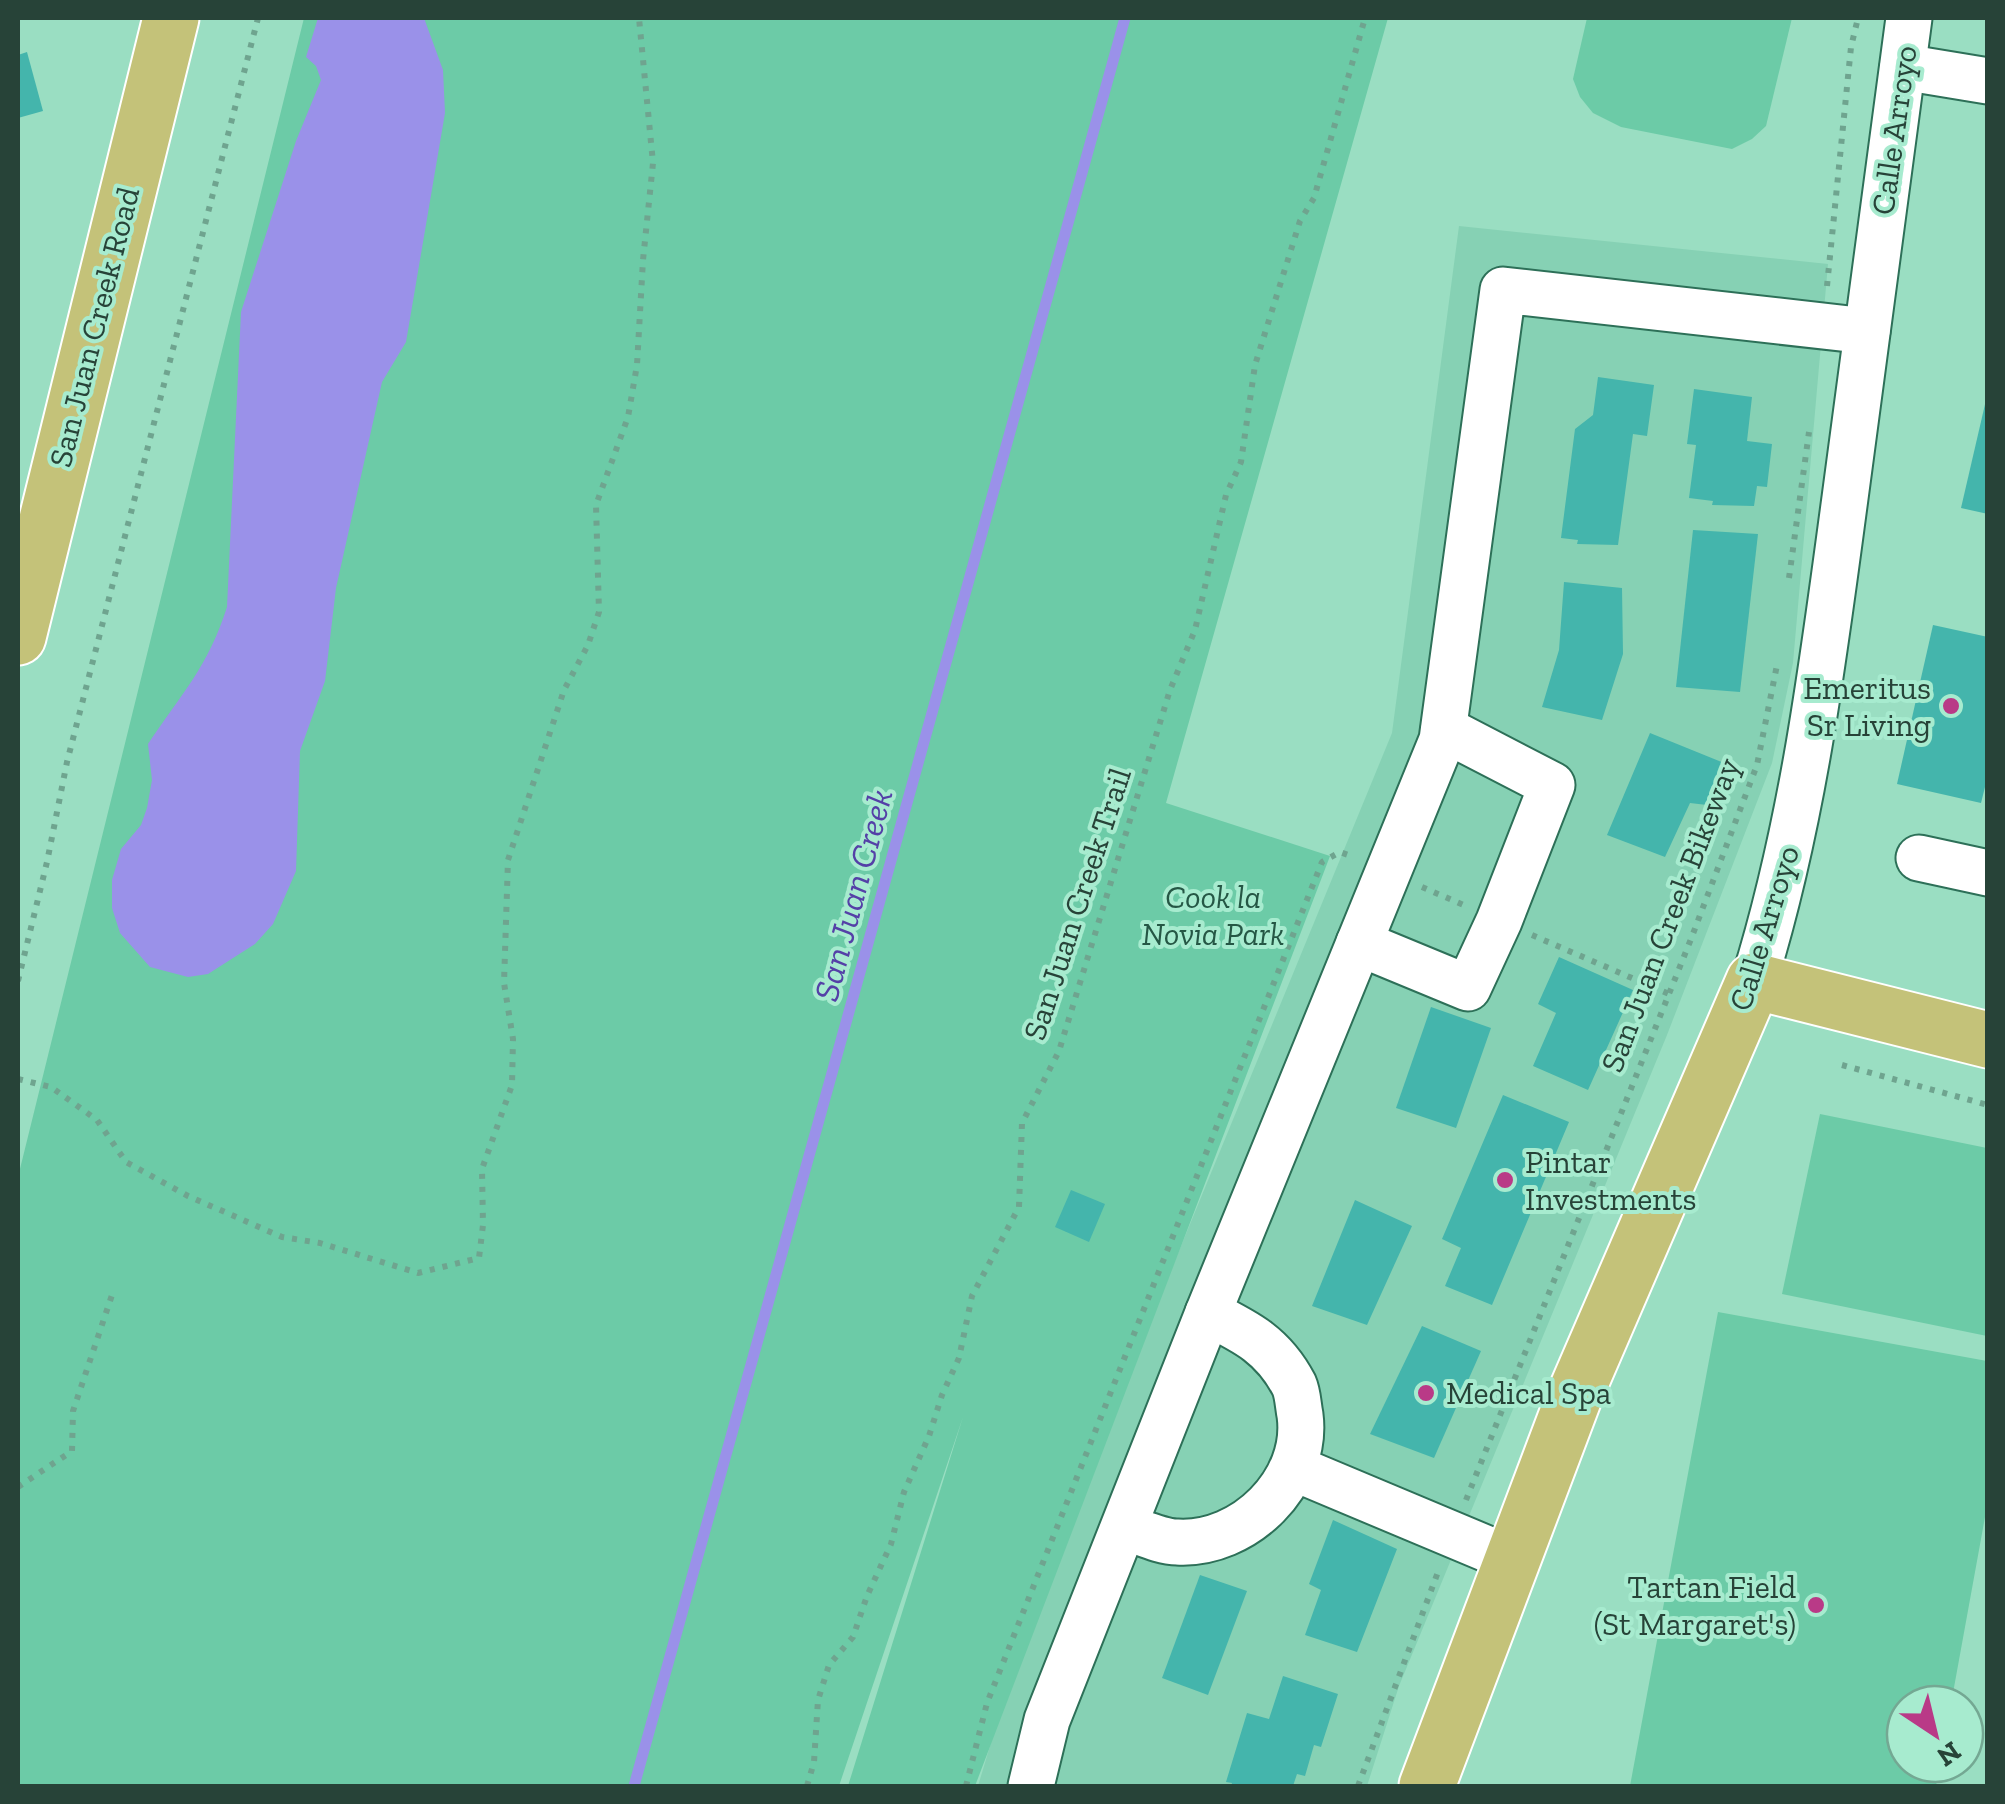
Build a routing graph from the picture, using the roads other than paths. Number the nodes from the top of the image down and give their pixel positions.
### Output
1 (171, 18) edge
2 (1909, 18) edge
3 (1902, 67) junction
4 (1988, 81) edge
5 (1867, 330) junction
6 (18, 638) edge
7 (1444, 729) junction
8 (1919, 858) dead end
9 (1988, 873) edge
10 (1359, 943) junction
11 (1754, 981) junction
12 (1988, 1040) edge
13 (1208, 1313) junction
14 (1294, 1468) junction
15 (1126, 1527) junction
16 (1512, 1559) junction
17 (1030, 1786) edge
18 (1427, 1786) edge

1 - 6 main road, San Juan Creek Road
2 - 3 street, Calle Arroyo
3 - 4 street
3 - 5 street, Calle Arroyo
5 - 7 street
5 - 11 street, Calle Arroyo
7 - 10 street
7 - 10 street
8 - 9 street
10 - 13 street
11 - 12 main road
11 - 16 main road, Calle Arroyo
13 - 14 street
13 - 15 street
14 - 15 street
14 - 16 street
15 - 17 street
16 - 18 main road, Calle Arroyo

